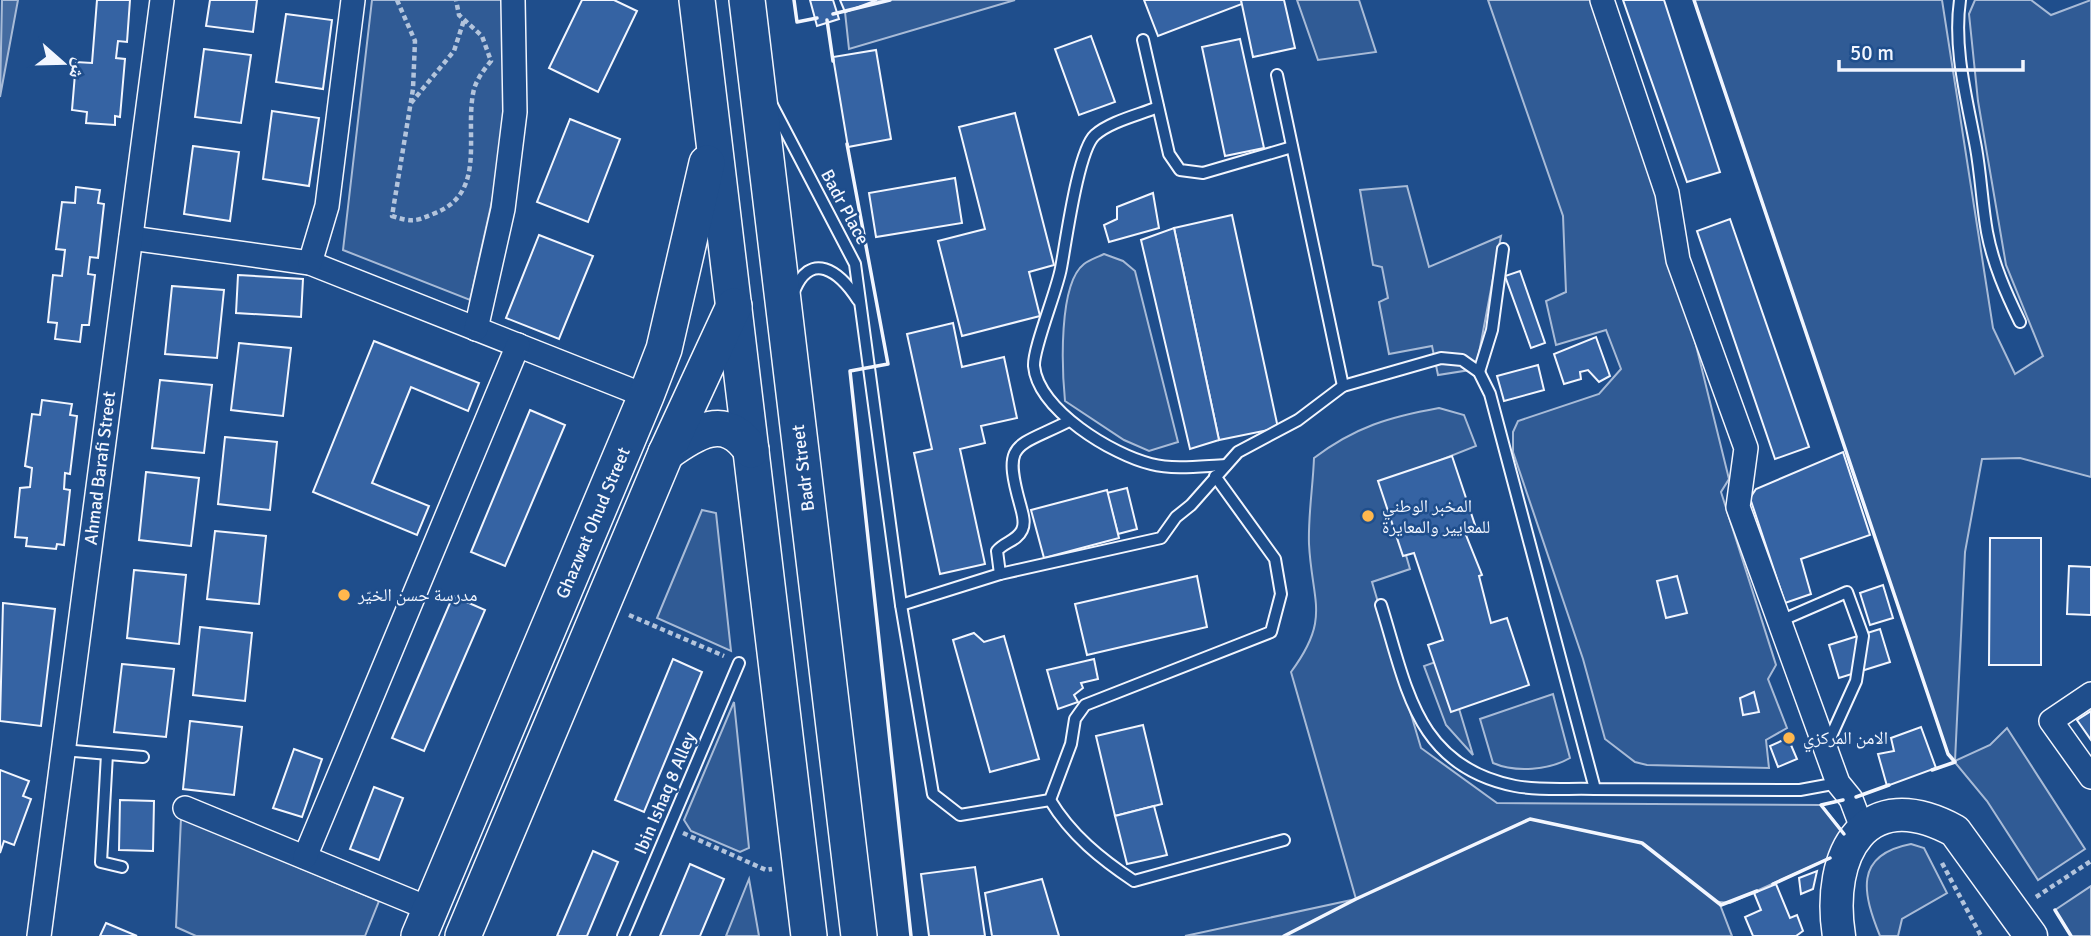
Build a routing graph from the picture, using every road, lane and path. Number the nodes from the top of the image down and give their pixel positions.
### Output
1 (162, 0) edge
2 (353, 0) edge
3 (397, 0) edge
4 (456, 0) edge
5 (513, 0) edge
6 (697, 0) edge
7 (747, 0) edge
8 (1602, 0) edge
9 (1960, 0) edge
10 (464, 20) junction
11 (1143, 40) dead end
12 (756, 75) junction
13 (1276, 75) dead end
14 (708, 93) junction
15 (410, 104) junction
16 (1158, 107) junction
17 (1292, 147) junction
18 (773, 222) junction
19 (131, 239) junction
20 (1503, 249) dead end
21 (310, 263) junction
22 (860, 302) junction
23 (734, 306) junction
24 (785, 316) junction
25 (2020, 322) dead end
26 (476, 329) junction
27 (518, 345) junction
28 (664, 349) junction
29 (1479, 372) junction
30 (1343, 386) junction
31 (646, 396) junction
32 (1069, 421) junction
33 (751, 450) junction
34 (666, 453) junction
35 (1226, 465) junction
36 (1215, 476) junction
37 (1000, 575) junction
38 (1381, 605) dead end
39 (901, 606) junction
40 (1780, 621) junction
41 (649, 624) dead end
42 (739, 663) joint
43 (2091, 695) edge
44 (1825, 747) junction
45 (64, 750) junction
46 (107, 754) junction
47 (144, 757) dead end
48 (2091, 777) edge
49 (1838, 783) junction
50 (1595, 789) junction
51 (1050, 800) junction
52 (185, 808) dead end
53 (1921, 817) junction
54 (670, 827) junction
55 (1862, 828) junction
56 (1283, 840) dead end
57 (305, 857) junction
58 (2091, 861) edge
59 (122, 867) dead end
60 (766, 870) dead end
61 (424, 922) edge
62 (2023, 924) edge
63 (39, 936) edge
64 (463, 936) edge
65 (624, 936) edge
66 (809, 936) edge
67 (859, 936) edge
68 (1839, 936) edge
69 (1981, 936) edge

1 - 19 street, Ahmad Barafi Street
2 - 21 street
3 - 15 path
4 - 10 path
5 - 26 street
6 - 14 main road
7 - 12 main road, Badr Street
8 - 40 street
9 - 25 lane
10 - 15 path
10 - 15 path
11 - 16 lane
12 - 18 main road, Badr Street
12 - 22 lane, Badr Place
13 - 17 lane
14 - 23 main road
14 - 28 main road, Ghazwat Ohud Street
16 - 17 lane
16 - 32 lane
17 - 30 lane
18 - 23 main road
18 - 24 main road, Badr Street
19 - 21 street
19 - 45 street, Ahmad Barafi Street
20 - 29 lane
21 - 26 street
22 - 24 lane
22 - 39 lane, Badr Place
23 - 24 main road
23 - 28 main road
23 - 33 main road
23 - 34 main road
24 - 67 main road, Badr Street
26 - 27 street
27 - 31 street
27 - 57 street
28 - 31 main road, Ghazwat Ohud Street
29 - 30 lane
29 - 50 lane
30 - 35 lane
31 - 61 main road, Ghazwat Ohud Street
32 - 35 lane
32 - 37 lane
33 - 34 main road
33 - 66 main road
34 - 64 main road
35 - 36 lane
36 - 37 lane
36 - 51 lane
37 - 39 lane
38 - 50 lane
39 - 51 lane, Badr Place
40 - 44 street
40 - 44 lane
41 - 42 path
42 - 54 lane, Ibin Ishaq 8 Alley
43 - 48 street
44 - 49 street
45 - 46 lane
45 - 63 street, Ahmad Barafi Street
46 - 47 lane
46 - 59 lane
49 - 50 lane
49 - 55 street
51 - 56 lane
52 - 57 street
53 - 55 main road
53 - 62 main road
53 - 69 path
54 - 60 path
54 - 65 lane, Ibin Ishaq 8 Alley
55 - 68 main road
57 - 61 street
58 - 62 path

